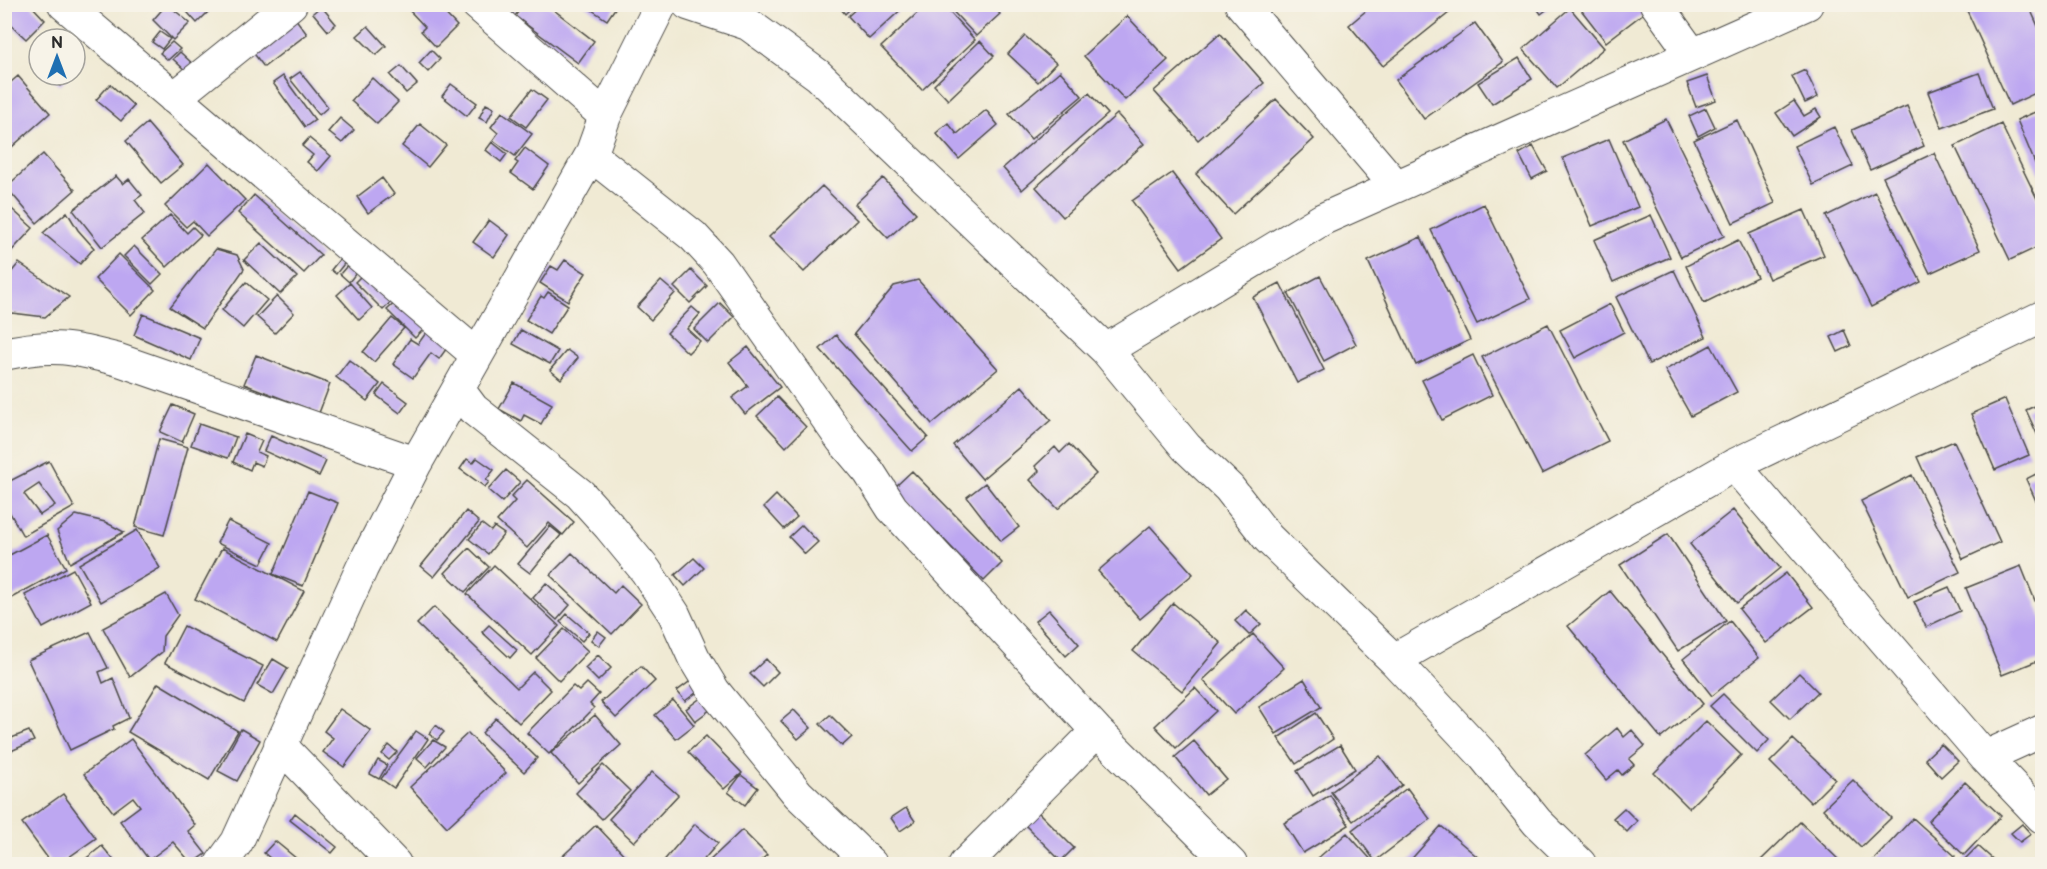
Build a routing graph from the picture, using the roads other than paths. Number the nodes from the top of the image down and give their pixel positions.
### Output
1 (64, 4) edge
2 (291, 4) edge
3 (477, 4) edge
4 (661, 4) edge
5 (688, 4) edge
6 (1241, 4) edge
7 (1656, 4) edge
8 (1807, 4) edge
9 (1692, 54) junction
10 (174, 98) junction
11 (605, 116) junction
12 (591, 155) junction
13 (1395, 185) junction
14 (2043, 317) edge
15 (1106, 350) junction
16 (4, 354) edge
17 (477, 355) junction
18 (458, 389) junction
19 (416, 463) junction
20 (1734, 465) junction
21 (1394, 660) junction
22 (1097, 731) junction
23 (2043, 731) edge
24 (280, 744) junction
25 (1984, 757) junction
26 (2043, 817) edge
27 (221, 864) edge
28 (395, 864) edge
29 (871, 864) edge
30 (965, 864) edge
31 (1231, 864) edge
32 (1580, 864) edge

1 - 10 street
2 - 10 street
3 - 11 street
4 - 11 street
5 - 15 street
6 - 13 street
7 - 9 street
8 - 9 street
9 - 13 street
10 - 17 street
11 - 12 street
12 - 17 street
12 - 22 street
13 - 15 street
14 - 20 street
15 - 21 street
16 - 19 street
17 - 18 street
18 - 19 street
18 - 29 street
19 - 24 street
20 - 21 street
20 - 25 street
21 - 32 street
22 - 30 street
22 - 31 street
23 - 25 street
24 - 27 street
24 - 28 street
25 - 26 street

